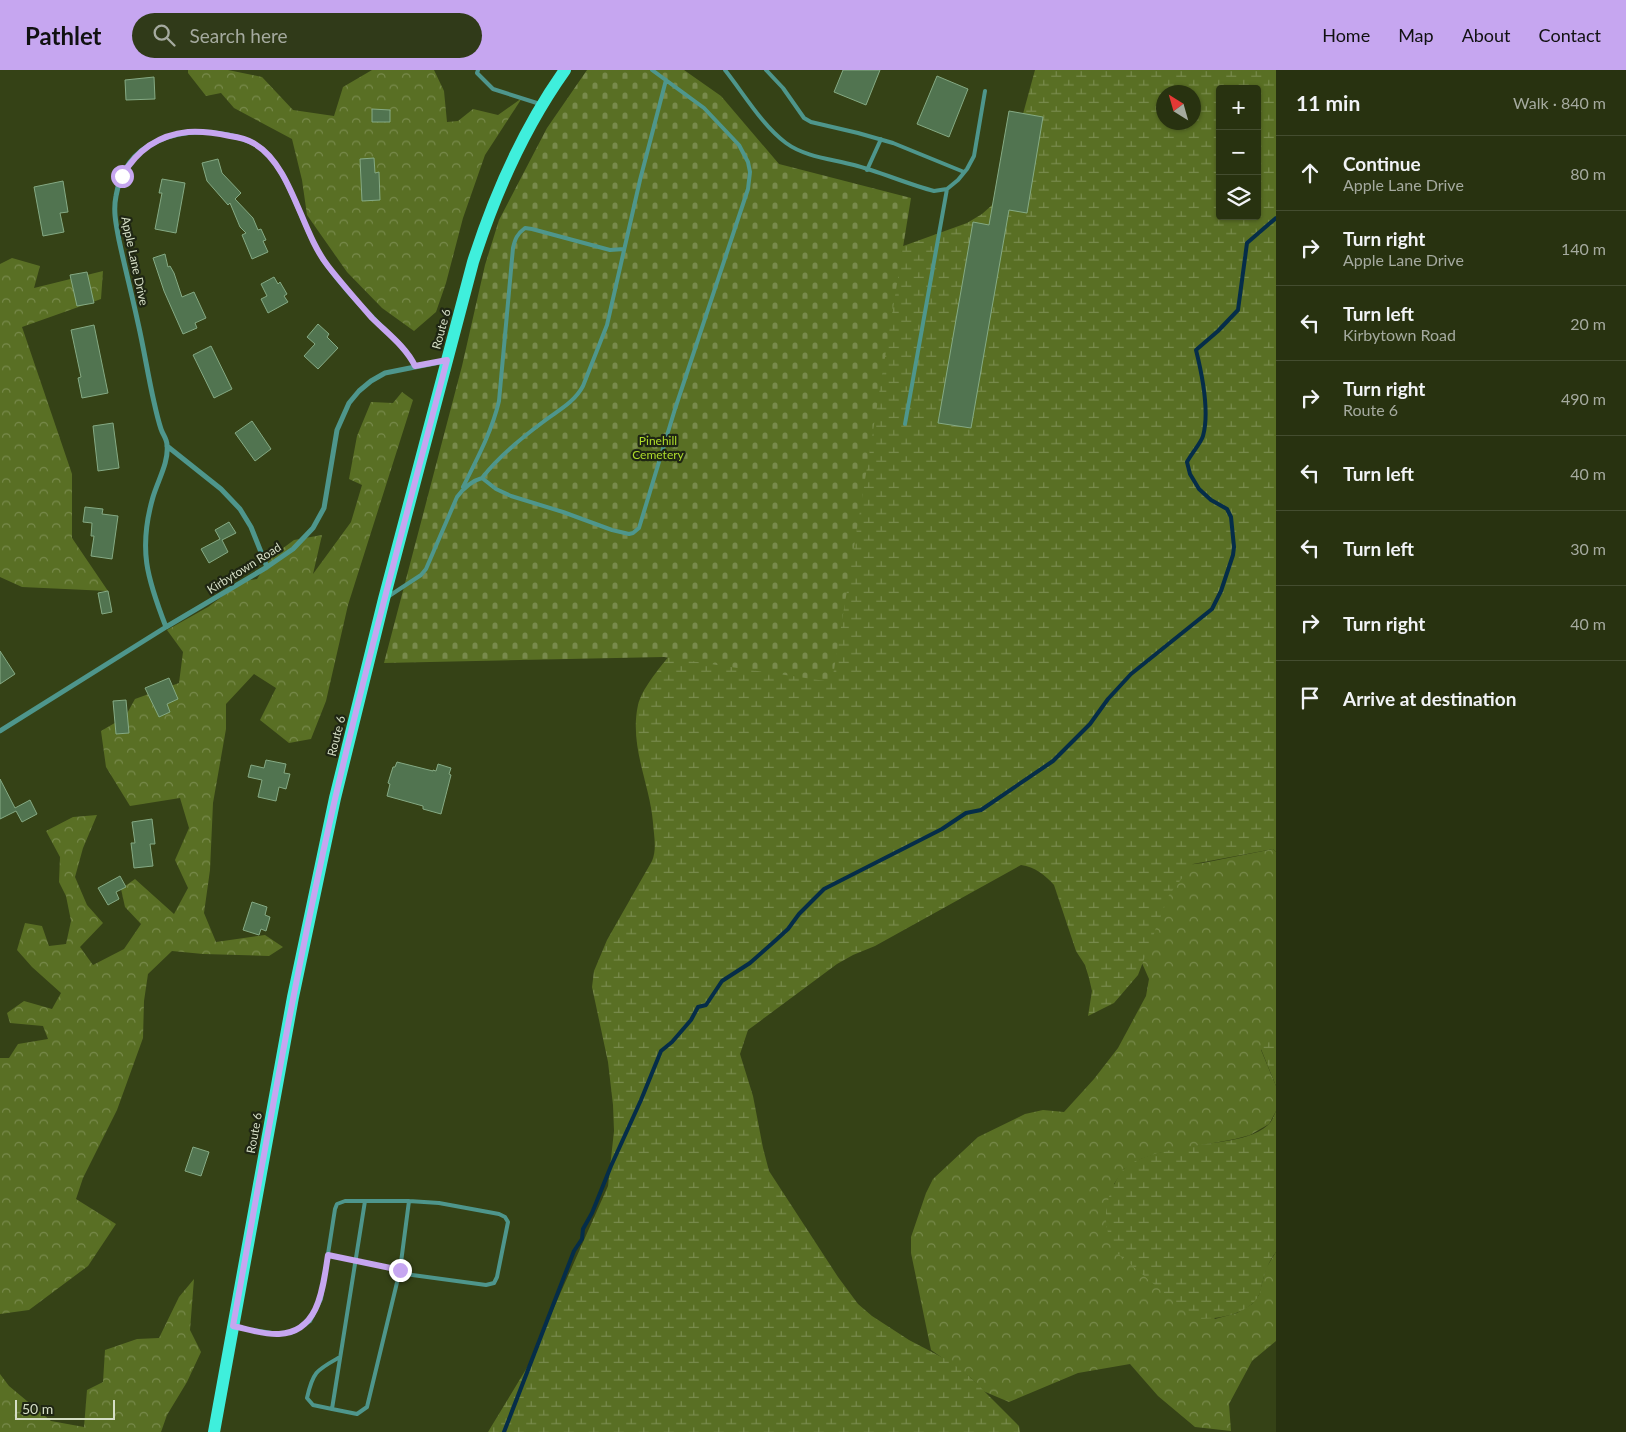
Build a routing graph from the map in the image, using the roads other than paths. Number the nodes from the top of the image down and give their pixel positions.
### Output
1 (478, 70) edge
2 (565, 70) edge
3 (652, 70) edge
4 (725, 70) edge
5 (766, 70) edge
6 (666, 80) junction
7 (985, 91) dead end
8 (541, 105) junction
9 (882, 140) junction
10 (867, 170) junction
11 (964, 172) junction
12 (947, 189) junction
13 (624, 249) junction
14 (447, 360) junction
15 (415, 366) junction
16 (905, 424) dead end
17 (168, 446) junction
18 (482, 478) junction
19 (462, 489) junction
20 (267, 567) junction
21 (384, 599) junction
22 (166, 627) junction
23 (0, 731) edge
24 (409, 1201) junction
25 (365, 1202) junction
26 (328, 1255) junction
27 (356, 1260) junction
28 (400, 1270) junction
29 (233, 1326) junction
30 (340, 1357) junction
31 (332, 1409) junction
32 (214, 1432) edge

1 - 8 lane
2 - 8 main road, Route 6
3 - 6 lane
4 - 10 lane
5 - 9 lane
6 - 13 lane
6 - 18 lane
7 - 11 lane
8 - 14 main road, Route 6
9 - 10 lane
9 - 11 lane
10 - 12 lane
11 - 12 lane
12 - 16 lane
13 - 18 lane
13 - 19 lane
14 - 15 street, Kirbytown Road
14 - 21 main road, Route 6
15 - 17 street, Apple Lane Drive
15 - 20 street, Kirbytown Road
17 - 20 street
17 - 22 street
18 - 19 lane
19 - 21 lane
20 - 22 street, Kirbytown Road
21 - 29 main road, Route 6
22 - 23 street, Kirbytown Road
24 - 25 lane
24 - 28 lane
24 - 28 lane
25 - 26 lane
25 - 27 lane
26 - 27 lane
26 - 29 lane
27 - 28 lane
27 - 30 lane
28 - 31 lane
29 - 32 main road, Route 6
30 - 31 lane
30 - 31 lane

